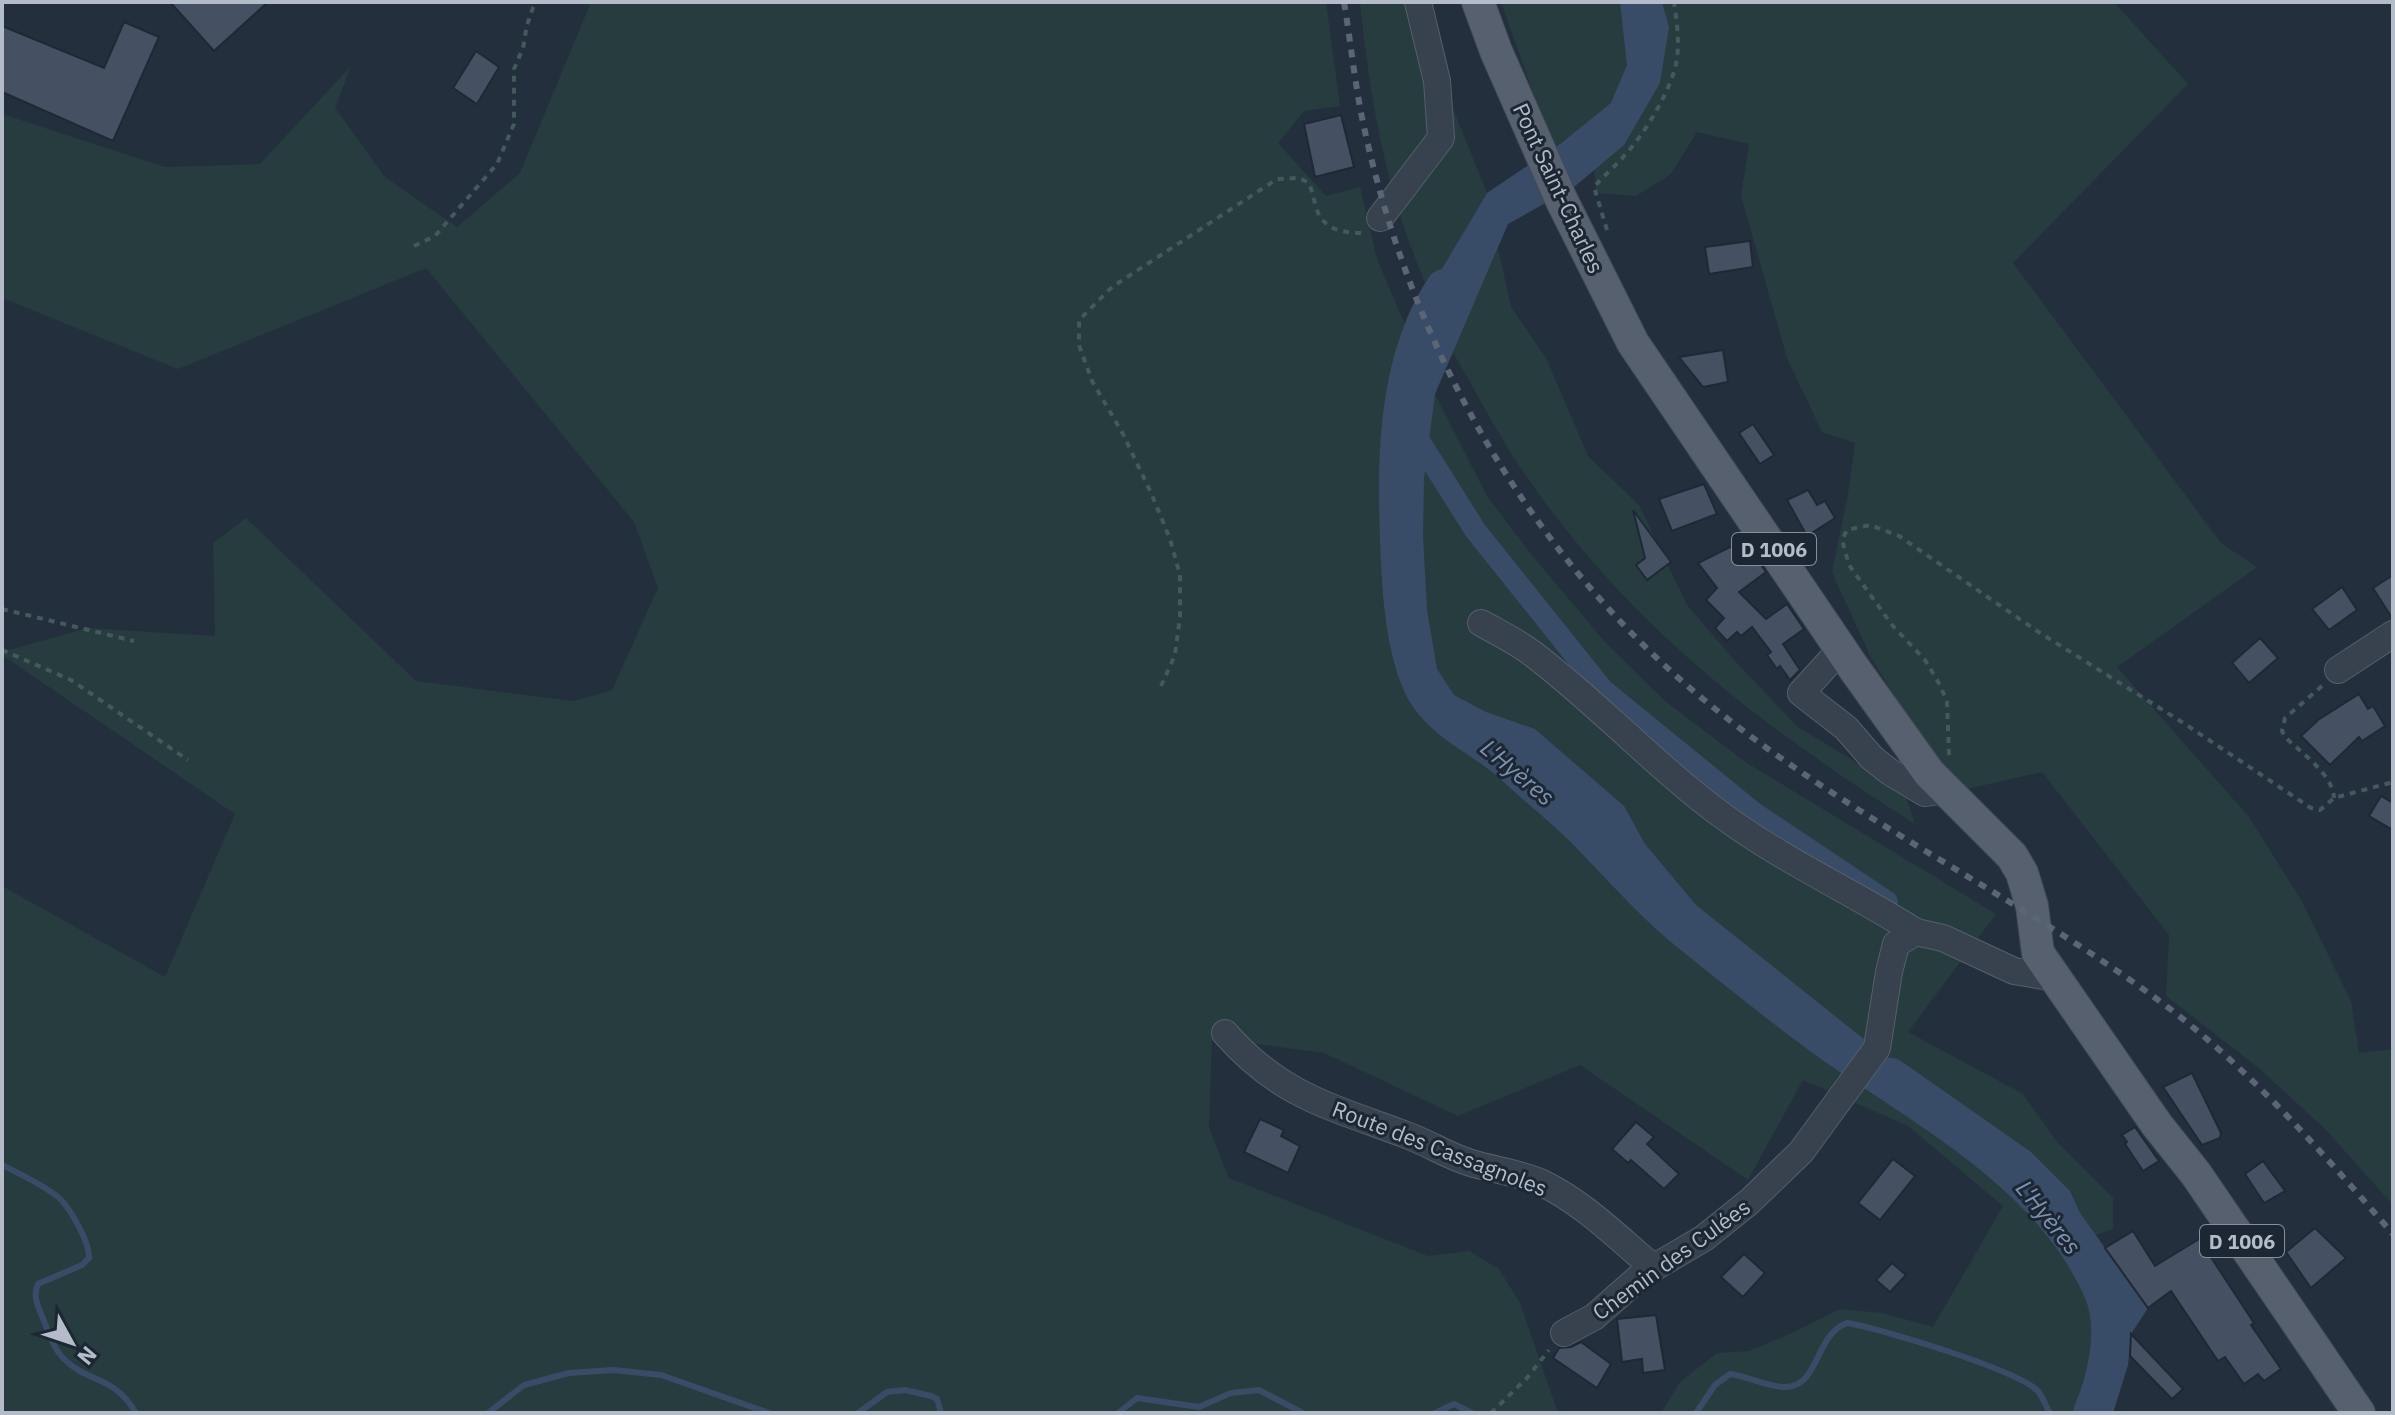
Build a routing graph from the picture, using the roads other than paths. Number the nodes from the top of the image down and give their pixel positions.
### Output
1 (1418, 2) edge
2 (1478, 2) edge
3 (1380, 218) road end
4 (1481, 623) dead end
5 (2393, 634) edge
6 (1841, 649) junction
7 (2338, 670) road end
8 (1938, 781) junction
9 (1916, 932) junction
10 (2064, 991) junction
11 (1225, 1033) dead end
12 (1654, 1268) junction
13 (1564, 1333) road end
14 (2359, 1413) edge

1 - 3 street
2 - 6 main road, Pont Saint-Charles / D 1006
4 - 9 street
5 - 7 street
6 - 8 main road, D 1006
6 - 8 street
8 - 10 main road, D 1006
9 - 10 street
9 - 12 street, Chemin des Culées
10 - 14 main road, D 1006
11 - 12 street, Route des Cassagnoles
12 - 13 street, Chemin des Culées

